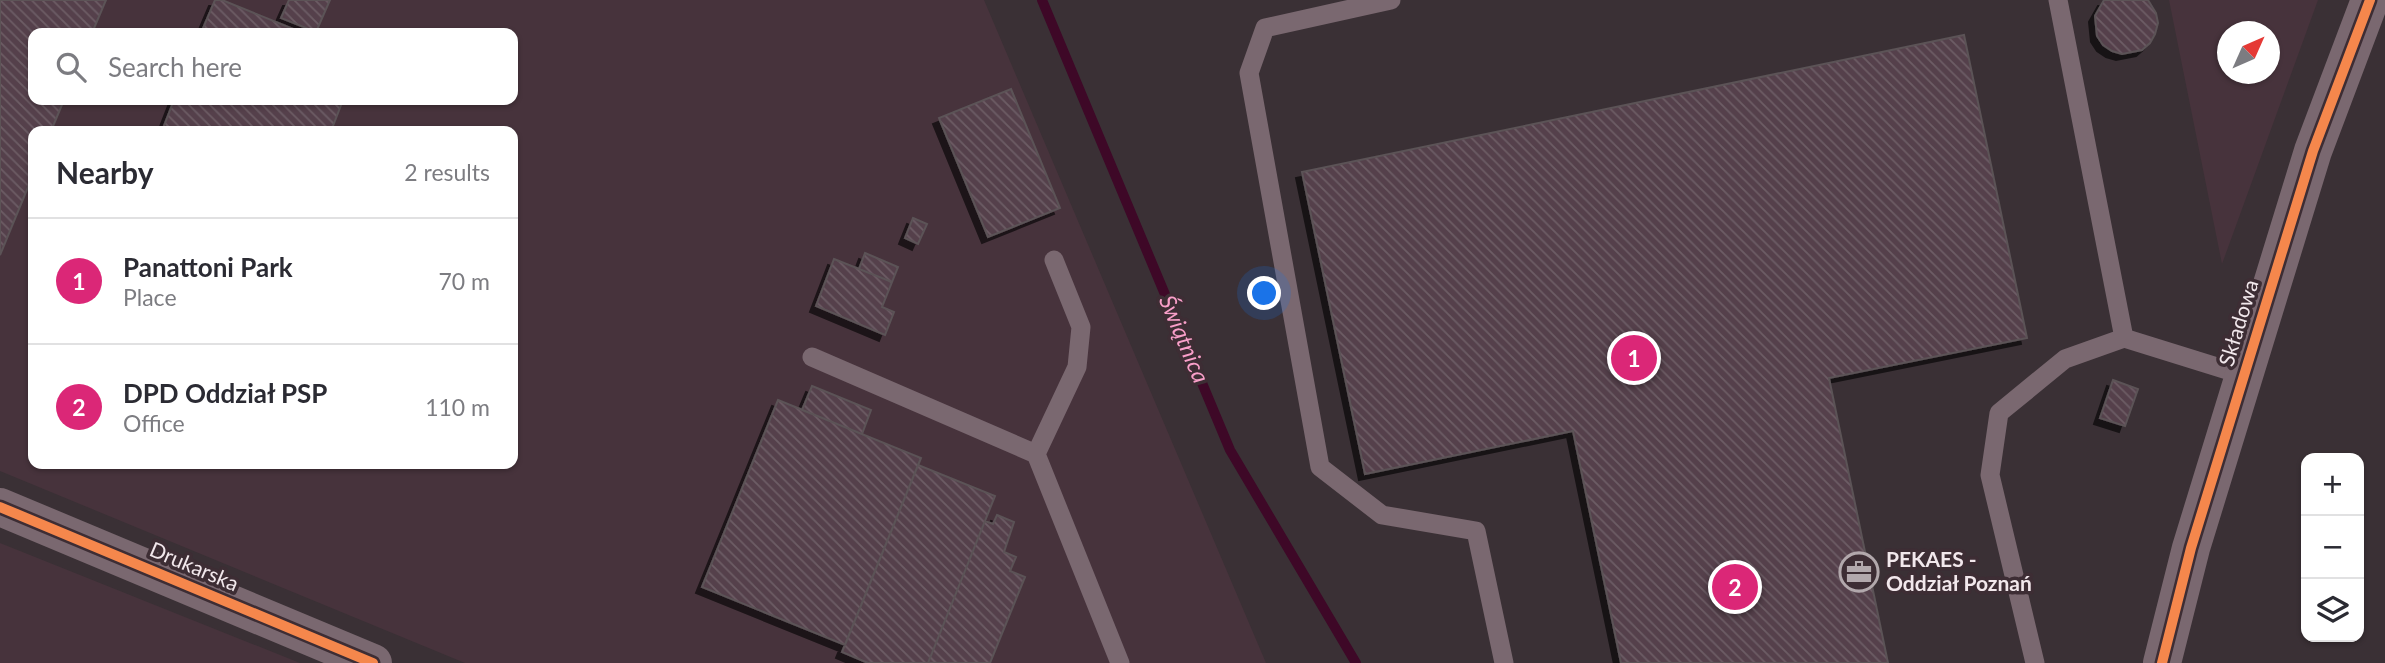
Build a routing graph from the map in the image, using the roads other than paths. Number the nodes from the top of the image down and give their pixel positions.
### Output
1 (1391, 0) edge
2 (2058, 0) edge
3 (2370, 0) edge
4 (1054, 260) dead end
5 (2124, 338) junction
6 (812, 357) dead end
7 (2243, 375) junction
8 (1036, 454) junction
9 (0, 507) edge
10 (373, 663) edge
11 (1120, 663) edge
12 (1504, 663) edge
13 (2035, 663) edge
14 (2162, 663) edge

1 - 12 lane
2 - 5 lane
3 - 7 street, Składowa
4 - 8 lane
5 - 7 lane
5 - 13 lane
6 - 8 lane
7 - 14 street, Składowa
8 - 11 lane
9 - 10 street, Drukarska

